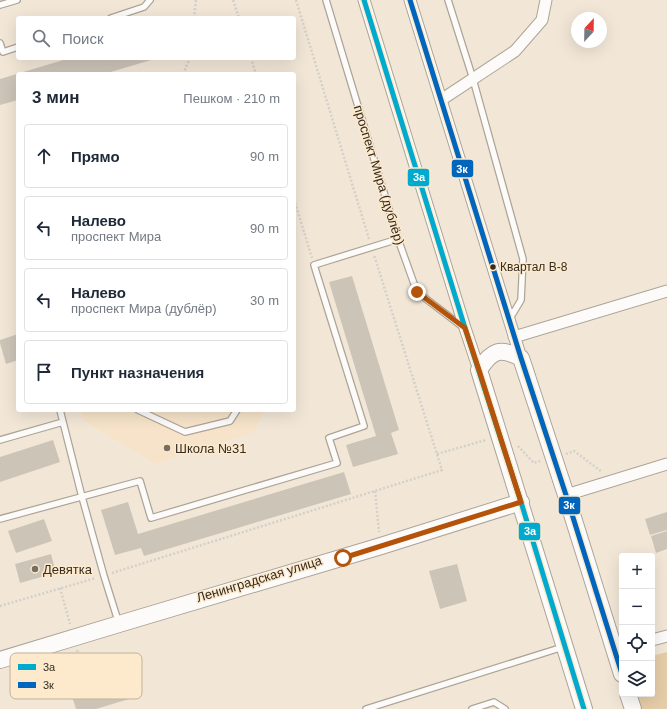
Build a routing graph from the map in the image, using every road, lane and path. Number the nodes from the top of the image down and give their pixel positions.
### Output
1 (17, 0) edge
2 (150, 0) edge
3 (196, 0) edge
4 (233, 0) edge
5 (296, 0) edge
6 (326, 0) edge
7 (364, 0) edge
8 (410, 0) edge
9 (448, 0) edge
10 (546, 0) edge
11 (0, 5) edge
12 (117, 16) edge
13 (194, 16) edge
14 (238, 16) edge
15 (0, 43) edge
16 (16, 48) edge
17 (189, 60) edge
18 (252, 60) edge
19 (184, 72) edge
20 (255, 72) edge
21 (473, 79) junction
22 (441, 100) junction
23 (296, 206) edge
24 (398, 239) junction
25 (372, 247) junction
26 (314, 265) junction
27 (667, 291) edge
28 (509, 320) junction
29 (465, 328) junction
30 (514, 338) junction
31 (521, 358) junction
32 (479, 370) junction
33 (60, 412) edge
34 (142, 412) edge
35 (237, 412) edge
36 (63, 422) junction
37 (500, 436) junction
38 (0, 440) edge
39 (518, 446) dead end
40 (437, 454) junction
41 (554, 458) junction
42 (667, 464) edge
43 (613, 480) junction
44 (375, 491) junction
45 (566, 495) junction
46 (82, 497) junction
47 (520, 500) junction
48 (0, 519) edge
49 (380, 540) junction
50 (104, 576) junction
51 (0, 606) edge
52 (119, 623) junction
53 (667, 636) edge
54 (655, 639) edge
55 (565, 647) junction
56 (618, 650) edge
57 (18, 653) edge
58 (620, 661) edge
59 (629, 697) edge
60 (366, 709) edge
61 (472, 709) edge
62 (505, 709) edge
63 (584, 709) edge
64 (633, 709) edge

1 - 11 lane
2 - 12 lane
3 - 13 path
4 - 14 path
5 - 25 path
6 - 24 lane, проспект Мира (дублёр)
7 - 29 street
8 - 22 street
9 - 21 lane
10 - 21 street
15 - 16 lane
17 - 19 path
18 - 20 path
21 - 22 street
21 - 28 lane
22 - 28 street
23 - 26 path
24 - 25 lane
24 - 29 lane, проспект Мира (дублёр)
25 - 26 lane
25 - 40 path
26 - 46 lane
27 - 30 street
28 - 30 street
29 - 32 street
30 - 31 street
31 - 32 street
31 - 41 street
32 - 37 street
33 - 36 lane
34 - 35 lane
36 - 38 lane
36 - 46 lane
37 - 40 path
37 - 47 street
39 - 41 path
40 - 44 path
41 - 43 path
41 - 45 street
42 - 43 street
43 - 45 street
44 - 49 path
44 - 50 path
45 - 56 street
46 - 48 lane
46 - 50 lane
47 - 49 street, Ленинградская улица
47 - 52 street
47 - 55 street
49 - 52 street, Ленинградская улица
50 - 51 path
50 - 52 lane
52 - 57 street, Ленинградская улица
53 - 54 street
55 - 60 lane
55 - 63 street
56 - 58 street
59 - 64 street
61 - 62 lane

